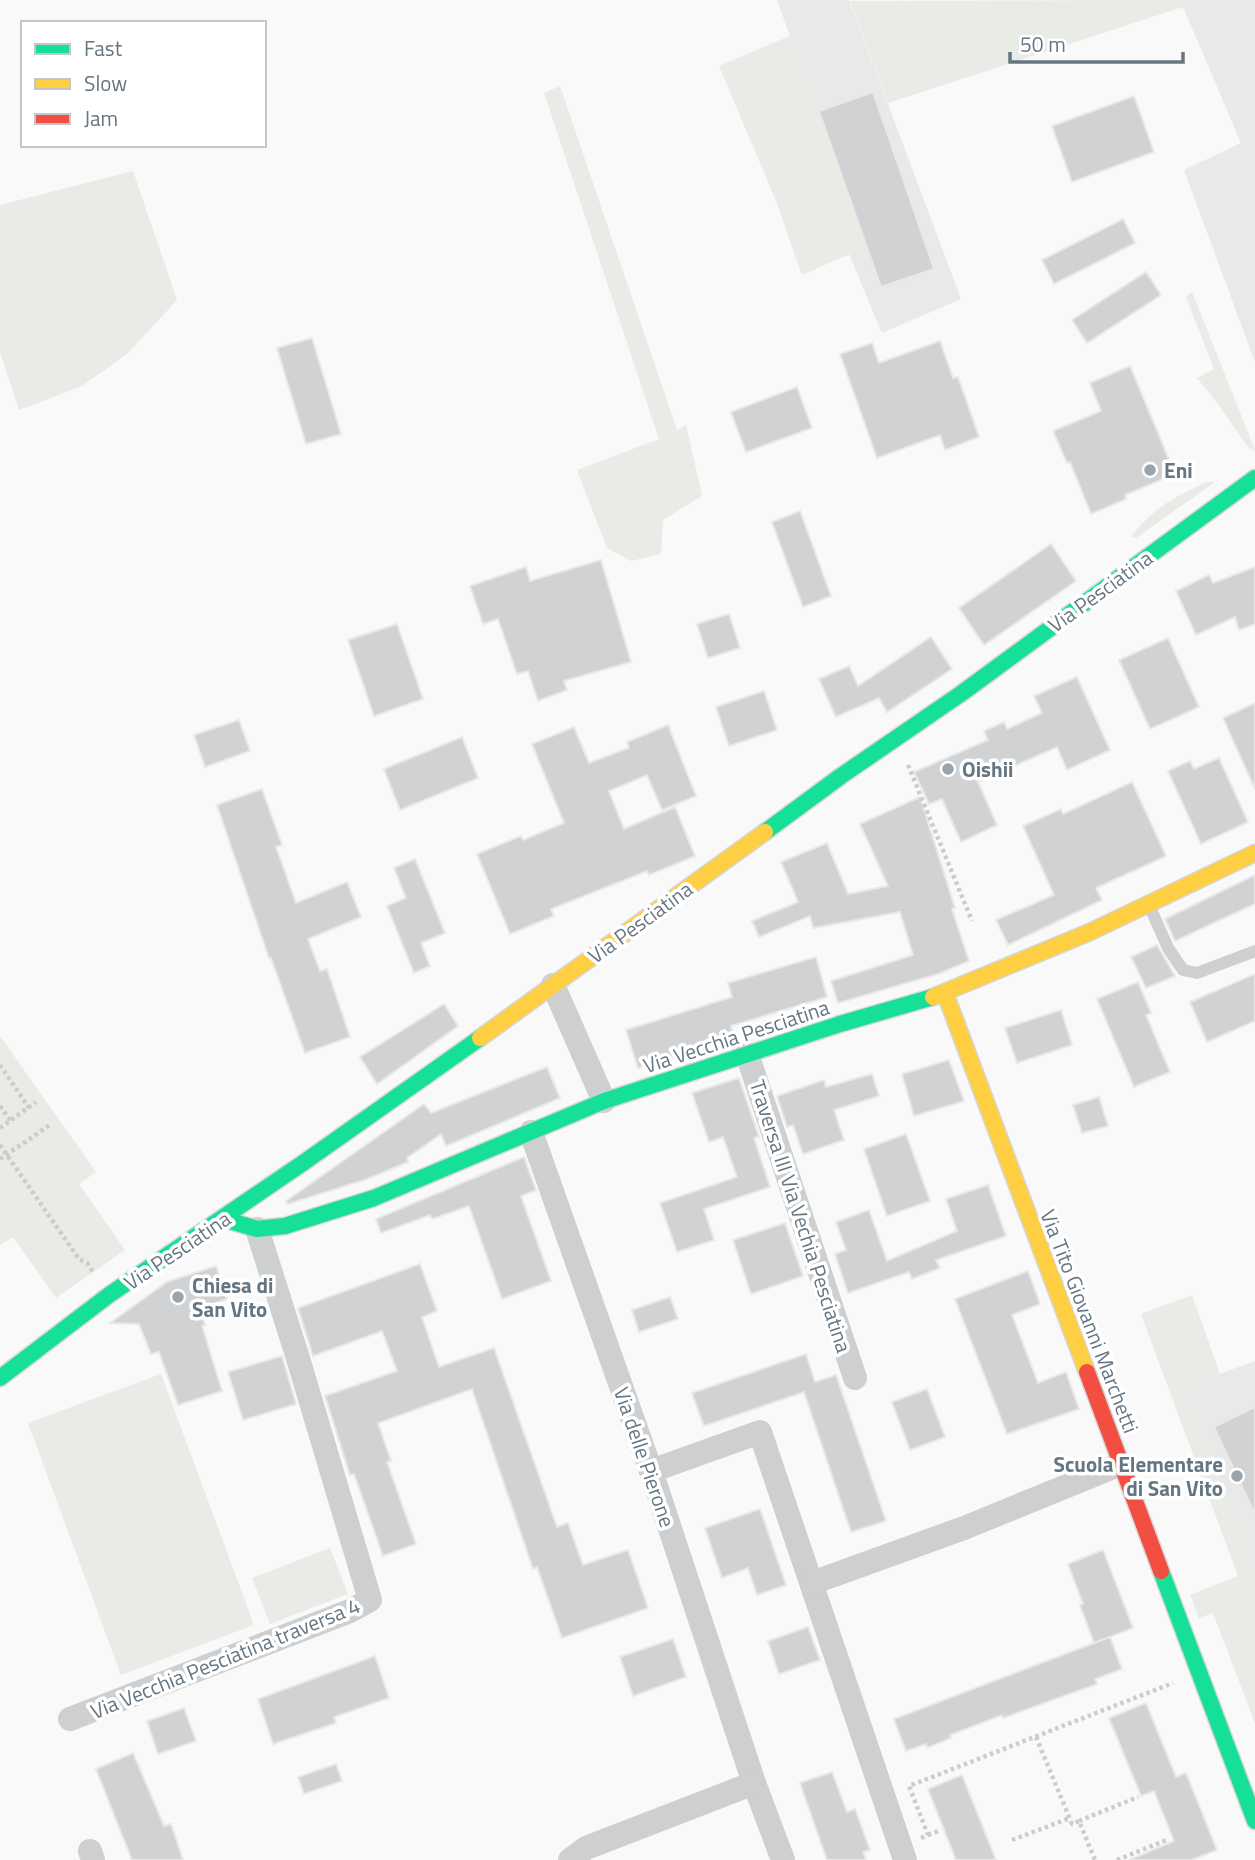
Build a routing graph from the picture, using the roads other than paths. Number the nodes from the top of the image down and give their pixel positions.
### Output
1 (1255, 478) edge
2 (1255, 853) edge
3 (1148, 904) junction
4 (1255, 951) edge
5 (552, 985) junction
6 (945, 993) junction
7 (747, 1054) junction
8 (604, 1101) junction
9 (531, 1132) junction
10 (223, 1219) junction
11 (257, 1229) junction
12 (11, 1363) edge
13 (0, 1378) edge
14 (855, 1378) dead end
15 (1121, 1464) junction
16 (651, 1471) junction
17 (812, 1583) junction
18 (70, 1719) dead end
19 (754, 1783) junction
20 (1255, 1821) edge
21 (903, 1853) edge
22 (570, 1860) edge
23 (783, 1860) edge

1 - 5 street, Via Pesciatina
2 - 3 street, Via Vecchia Pesciatina
3 - 4 lane
3 - 6 street, Via Vecchia Pesciatina
5 - 8 street
5 - 10 street, Via Pesciatina
6 - 7 street, Via Vecchia Pesciatina
6 - 15 street, Via Tito Giovanni Marchetti
7 - 8 street, Via Vecchia Pesciatina
7 - 14 street, Traversa III Via Vechia Pesciatina
8 - 9 street, Via Vecchia Pesciatina
9 - 11 street, Via Vecchia Pesciatina
9 - 16 street, Via delle Pierone
10 - 11 street, Via Vecchia Pesciatina
10 - 12 street, Via Pesciatina
11 - 18 street, Via Vecchia Pesciatina traversa 4
12 - 13 street, Via Pesciatina
15 - 17 street
15 - 20 street, Via Tito Giovanni Marchetti
16 - 17 street
16 - 19 street, Via delle Pierone
17 - 21 street
19 - 22 street
19 - 23 street, Via delle Pierone

